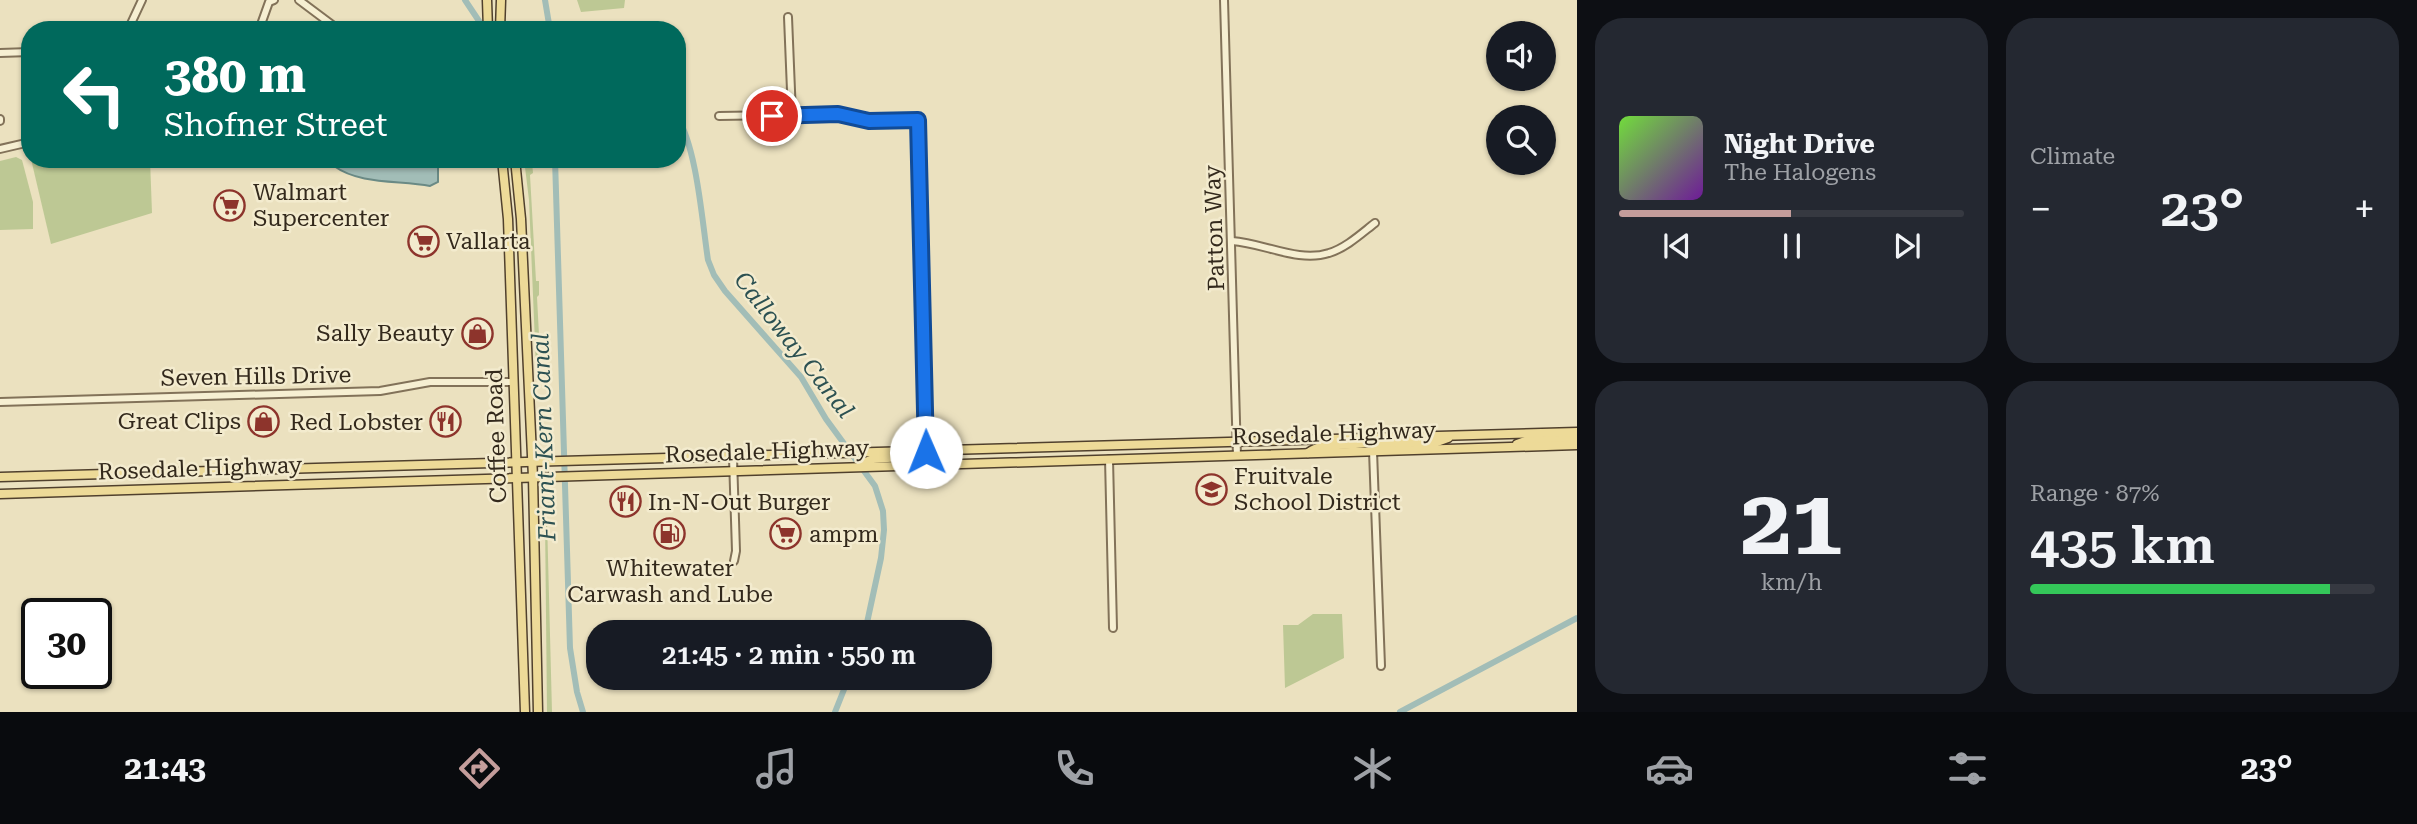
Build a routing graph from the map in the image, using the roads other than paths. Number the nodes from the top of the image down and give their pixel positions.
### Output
1 (274, 0) edge
2 (299, 0) edge
3 (487, 0) edge
4 (501, 0) edge
5 (1224, 0) edge
6 (140, 1) edge
7 (788, 17) dead end
8 (132, 21) edge
9 (262, 21) edge
10 (328, 21) edge
11 (488, 21) edge
12 (500, 21) edge
13 (21, 52) edge
14 (0, 53) edge
15 (719, 116) dead end
16 (792, 116) junction
17 (21, 144) edge
18 (0, 149) edge
19 (503, 168) edge
20 (516, 168) edge
21 (1375, 223) dead end
22 (1232, 241) junction
23 (513, 382) junction
24 (0, 402) edge
25 (1577, 432) edge
26 (1452, 436) junction
27 (1380, 438) junction
28 (1577, 438) edge
29 (1237, 443) junction
30 (1577, 445) edge
31 (1507, 447) junction
32 (1001, 449) junction
33 (1373, 451) junction
34 (926, 452) junction
35 (1307, 453) junction
36 (1237, 456) junction
37 (733, 458) junction
38 (1108, 459) junction
39 (875, 460) junction
40 (516, 462) junction
41 (532, 462) junction
42 (926, 465) junction
43 (733, 471) junction
44 (0, 477) edge
45 (533, 477) junction
46 (517, 478) junction
47 (0, 494) edge
48 (734, 561) dead end
49 (1113, 628) dead end
50 (1381, 666) dead end
51 (524, 712) edge
52 (538, 712) edge

1 - 9 street
2 - 10 street
3 - 11 main road
4 - 12 main road
5 - 22 street, Patton Way
6 - 8 street
7 - 16 street
13 - 14 street
15 - 16 street
16 - 34 street
17 - 18 street
19 - 23 main road, Coffee Road
20 - 41 main road, Coffee Road
21 - 22 street
22 - 29 street, Patton Way
23 - 24 street, Seven Hills Drive
23 - 40 main road, Coffee Road
25 - 26 main road, Rosedale Highway
26 - 27 main road, Rosedale Highway
26 - 33 main road
27 - 29 main road, Rosedale Highway
27 - 35 main road
28 - 31 main road
29 - 32 main road, Rosedale Highway
29 - 36 street, Patton Way
30 - 31 main road, Rosedale Highway
31 - 33 main road, Rosedale Highway
32 - 34 main road, Rosedale Highway
32 - 42 main road
33 - 35 main road, Rosedale Highway
33 - 50 street
34 - 39 main road, Rosedale Highway
35 - 36 main road, Rosedale Highway
36 - 38 main road, Rosedale Highway
37 - 39 main road, Rosedale Highway
37 - 41 main road, Rosedale Highway
37 - 43 street
38 - 42 main road, Rosedale Highway
38 - 49 street
39 - 42 main road, Rosedale Highway
39 - 43 main road, Rosedale Highway
40 - 41 main road, Rosedale Highway
40 - 44 main road, Rosedale Highway
40 - 46 main road, Coffee Road
41 - 45 main road, Coffee Road
43 - 45 main road, Rosedale Highway
43 - 48 street
45 - 46 main road, Rosedale Highway
45 - 52 main road, Coffee Road
46 - 47 main road, Rosedale Highway
46 - 51 main road, Coffee Road

